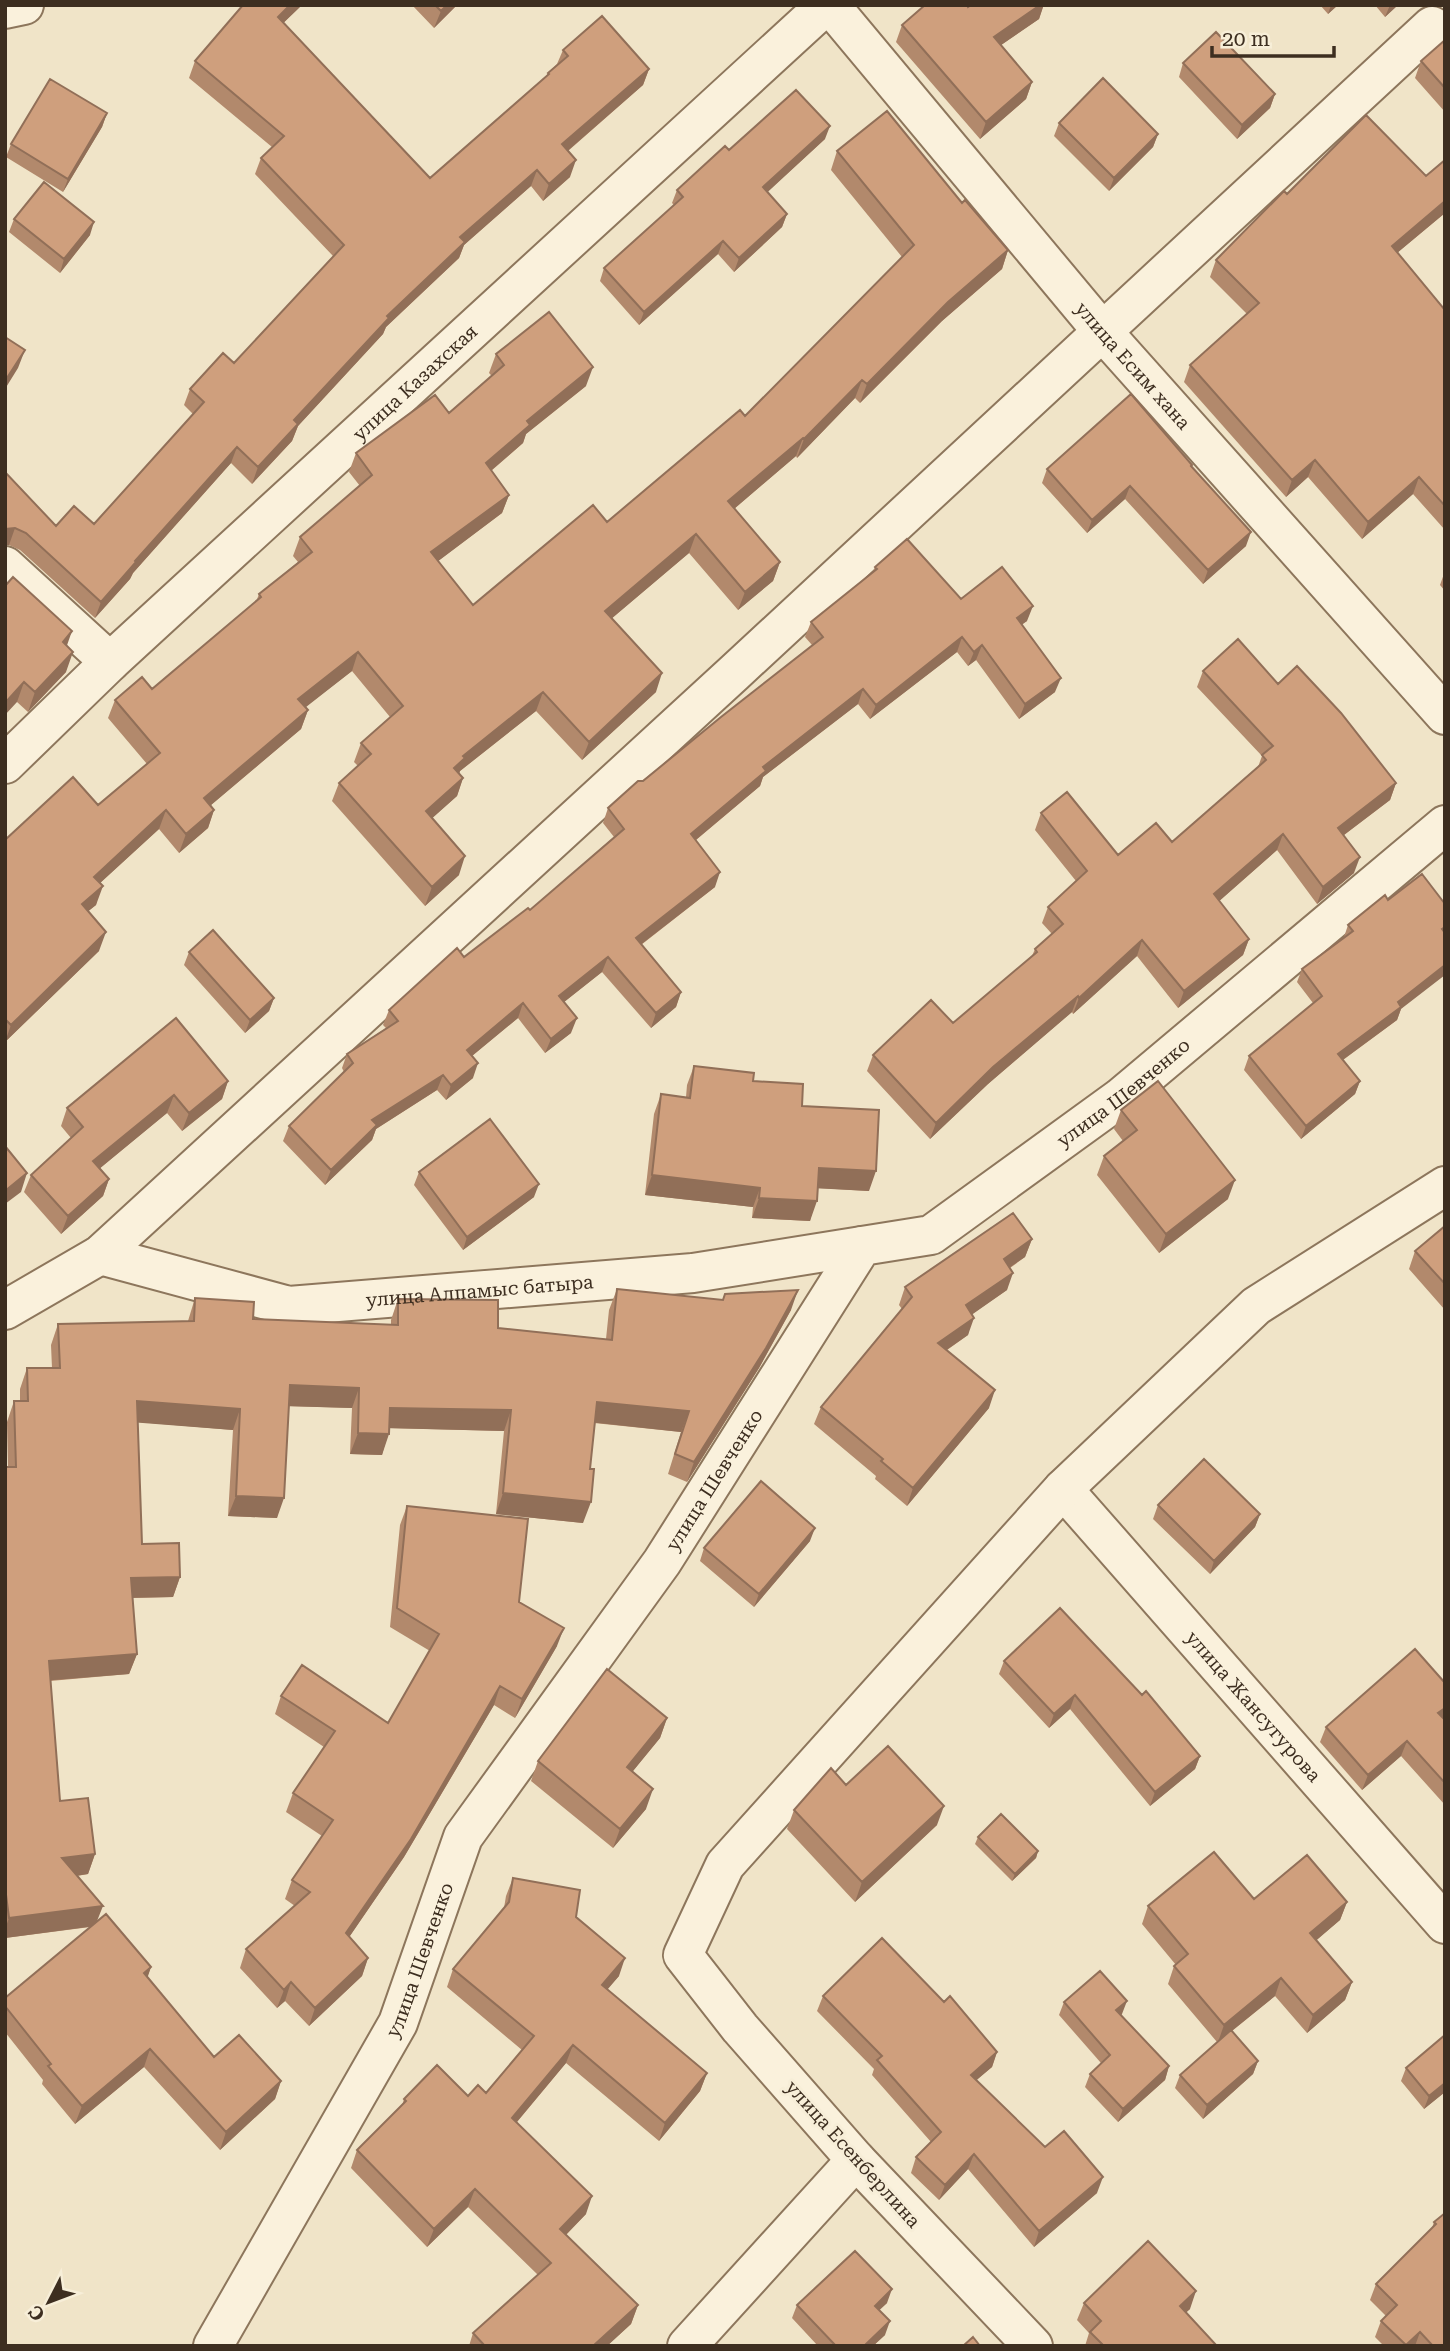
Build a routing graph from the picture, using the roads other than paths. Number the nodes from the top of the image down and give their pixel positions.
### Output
1 (23, 5) edge
2 (828, 5) edge
3 (5, 9) edge
4 (1432, 26) dead end
5 (1102, 331) junction
6 (5, 566) edge
7 (110, 662) junction
8 (1445, 715) edge
9 (5, 764) edge
10 (1445, 825) edge
11 (1445, 1186) edge
12 (862, 1246) junction
13 (100, 1255) junction
14 (5, 1310) edge
15 (1063, 1489) junction
16 (1445, 1924) edge
17 (856, 2160) junction
18 (214, 2346) edge
19 (687, 2346) edge
20 (1033, 2346) edge

1 - 3 street
2 - 5 street, улица Есим хана
2 - 7 street, улица Казахская
4 - 5 street
5 - 8 street, улица Есим хана
5 - 13 street
6 - 7 street
7 - 9 street, улица Казахская
10 - 12 street, улица Шевченко
11 - 15 street
12 - 13 street, улица Алпамыс батыра
12 - 18 street, улица Шевченко
13 - 14 street
15 - 16 street, улица Жансугурова
15 - 17 street, улица Есенберлина
17 - 19 street
17 - 20 street, улица Есенберлина

